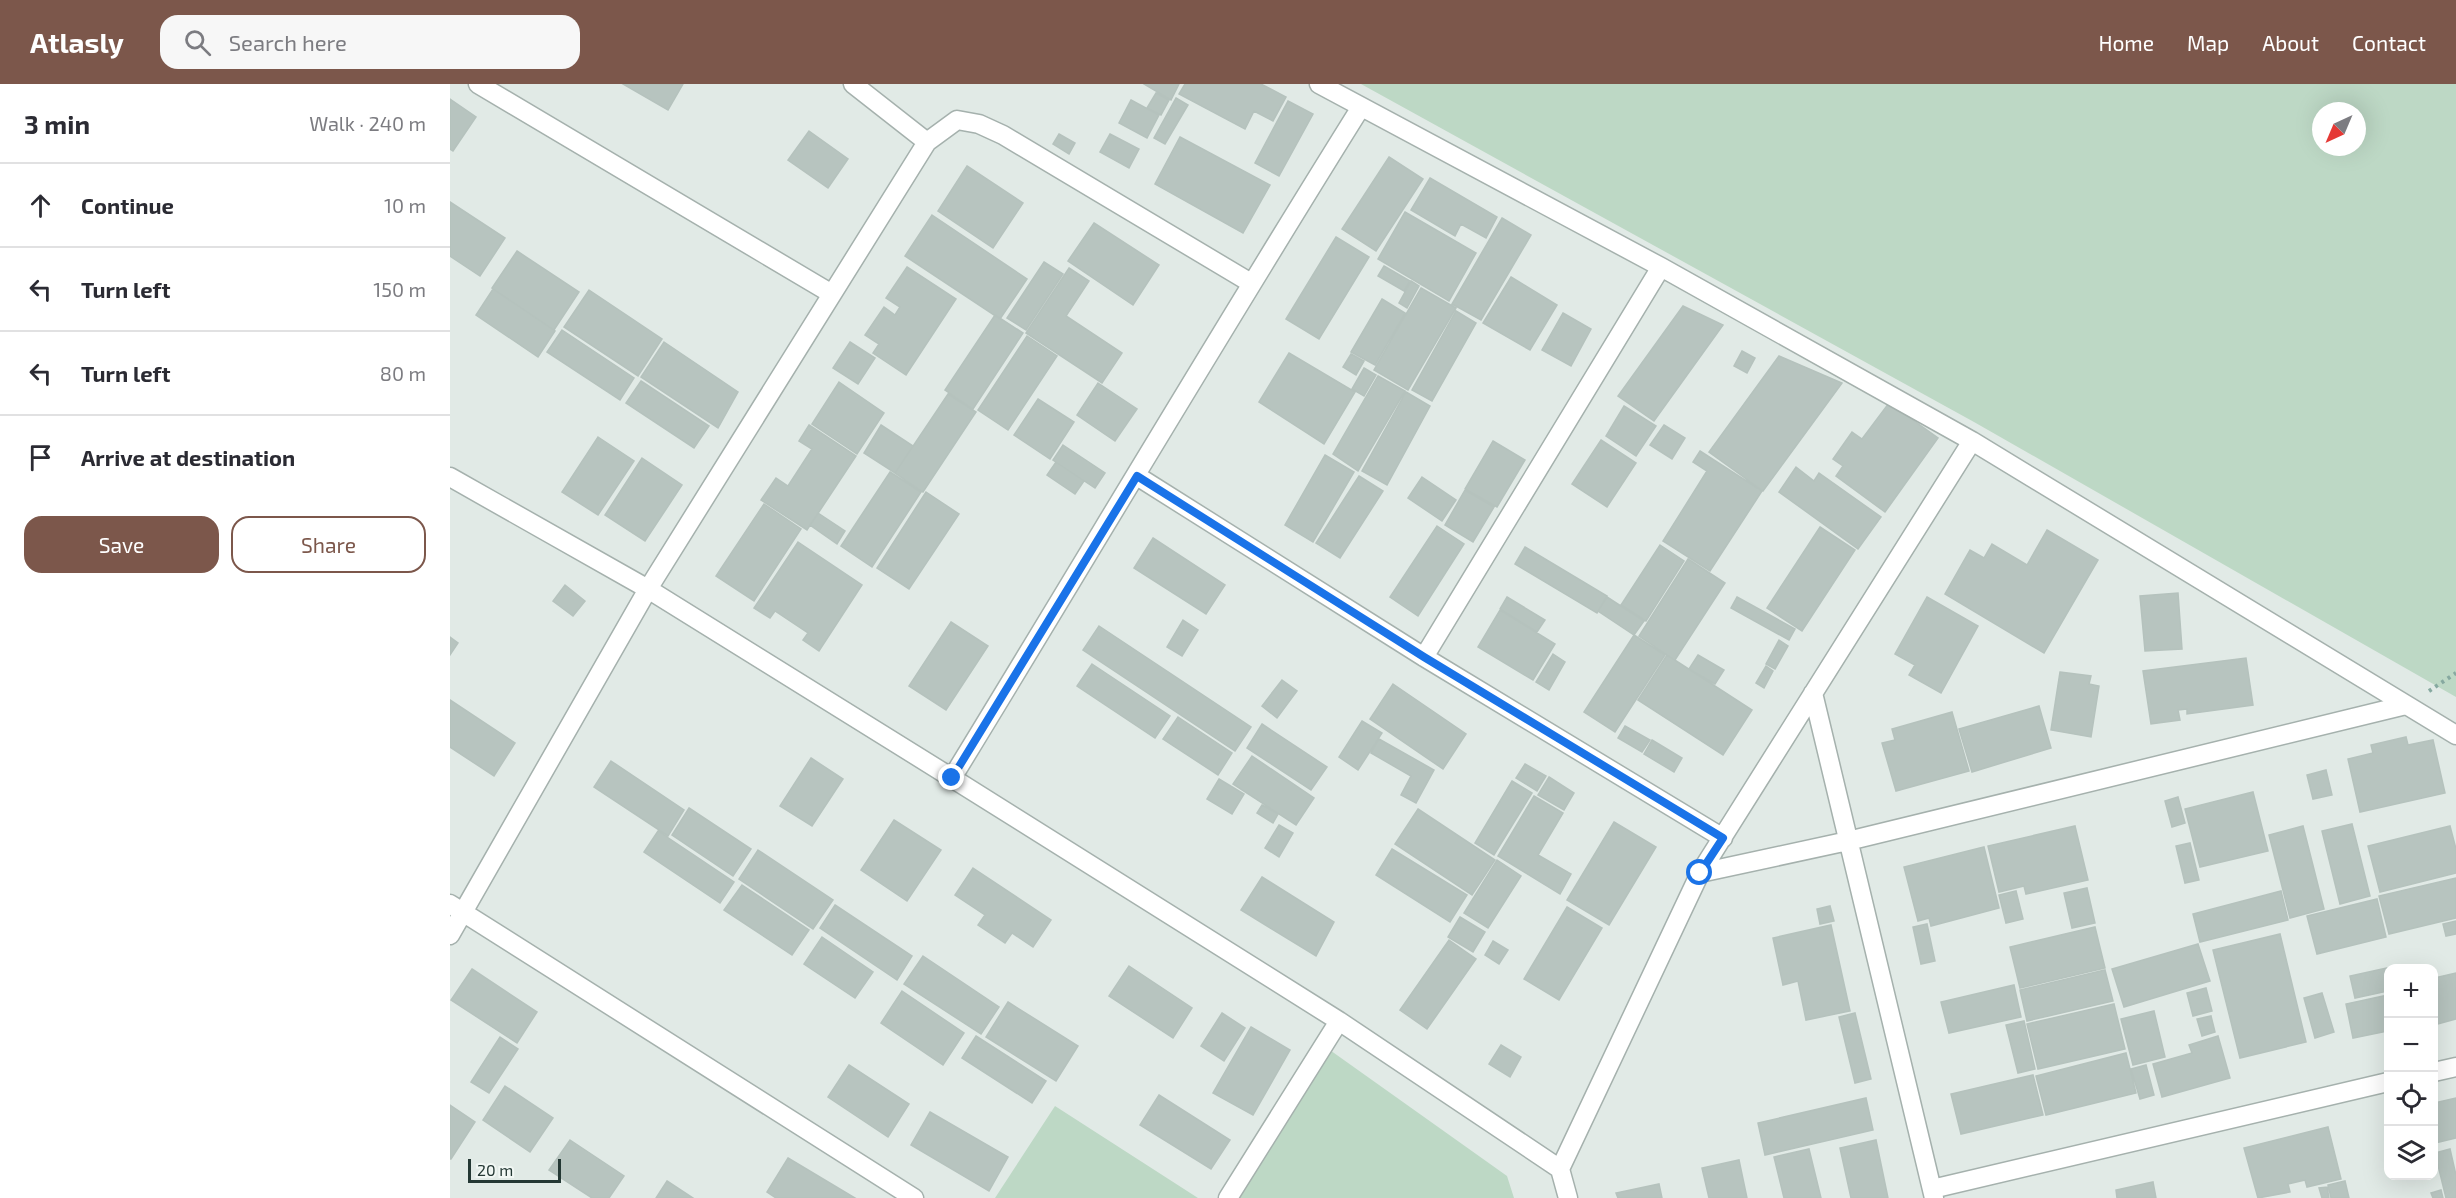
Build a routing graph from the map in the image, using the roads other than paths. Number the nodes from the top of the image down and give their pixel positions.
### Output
1 (478, 84) edge
2 (853, 84) edge
3 (1319, 84) edge
4 (1361, 107) junction
5 (927, 142) junction
6 (1661, 267) junction
7 (1251, 283) junction
8 (832, 294) junction
9 (1972, 441) junction
10 (1137, 476) junction
11 (450, 477) edge
12 (648, 589) junction
13 (1424, 657) junction
14 (1813, 693) junction
15 (2406, 705) junction
16 (2456, 735) edge
17 (952, 778) junction
18 (1723, 838) junction
19 (1848, 841) junction
20 (1700, 873) junction
21 (457, 909) edge
22 (450, 935) edge
23 (1339, 1021) junction
24 (2456, 1067) edge
25 (2438, 1071) edge
26 (2384, 1084) edge
27 (1560, 1169) junction
28 (1933, 1194) edge
29 (914, 1198) edge
30 (1228, 1198) edge
31 (1568, 1198) edge

1 - 8 street
2 - 5 street
3 - 4 street
4 - 6 street
4 - 7 street
5 - 7 street
5 - 8 street
6 - 9 street
6 - 13 street
7 - 10 street
8 - 12 street
9 - 14 street
9 - 15 street
10 - 13 street
10 - 17 street
11 - 12 street
12 - 17 street
12 - 21 street
13 - 18 street
14 - 18 street
14 - 19 street
15 - 16 street
15 - 19 street
17 - 23 street
18 - 20 street
19 - 20 street
19 - 28 street
20 - 27 street
21 - 22 street
21 - 29 street
23 - 27 street
23 - 30 street
24 - 25 street
26 - 28 street
27 - 31 street

